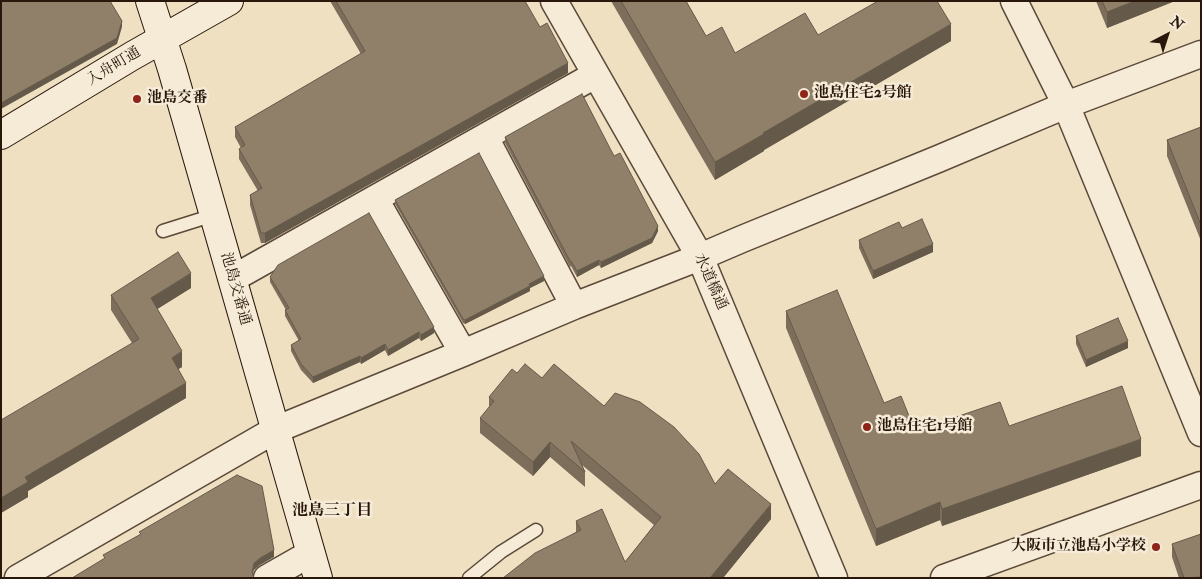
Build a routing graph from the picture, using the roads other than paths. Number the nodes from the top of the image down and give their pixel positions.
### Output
1 (150, 1) edge
2 (228, 1) edge
3 (554, 1) edge
4 (1014, 1) edge
5 (163, 38) junction
6 (1201, 54) edge
7 (595, 75) junction
8 (1066, 104) junction
9 (1, 135) edge
10 (485, 137) junction
11 (375, 199) junction
12 (214, 215) junction
13 (163, 231) dead end
14 (700, 257) junction
15 (232, 280) junction
16 (574, 306) junction
17 (463, 353) junction
18 (275, 430) junction
19 (1201, 433) edge
20 (1201, 485) edge
21 (536, 530) dead end
22 (315, 565) edge
23 (18, 578) edge
24 (267, 578) edge
25 (469, 578) edge
26 (834, 578) edge
27 (944, 578) edge

1 - 5 street, 池島交番通
2 - 5 street, 入舟町通
3 - 7 street, 水道橋通
4 - 8 street
5 - 9 street, 入舟町通
5 - 12 street, 池島交番通
6 - 8 street
7 - 10 street
7 - 14 street, 水道橋通
8 - 14 street
8 - 19 street
10 - 11 street
10 - 16 street
11 - 15 street
11 - 17 street
12 - 13 lane
12 - 15 street, 池島交番通
14 - 16 street
14 - 26 street, 水道橋通
15 - 18 street, 池島交番通
16 - 17 street
17 - 18 street
18 - 22 street, 池島交番通
18 - 23 street
20 - 27 street
21 - 25 lane
22 - 24 street

